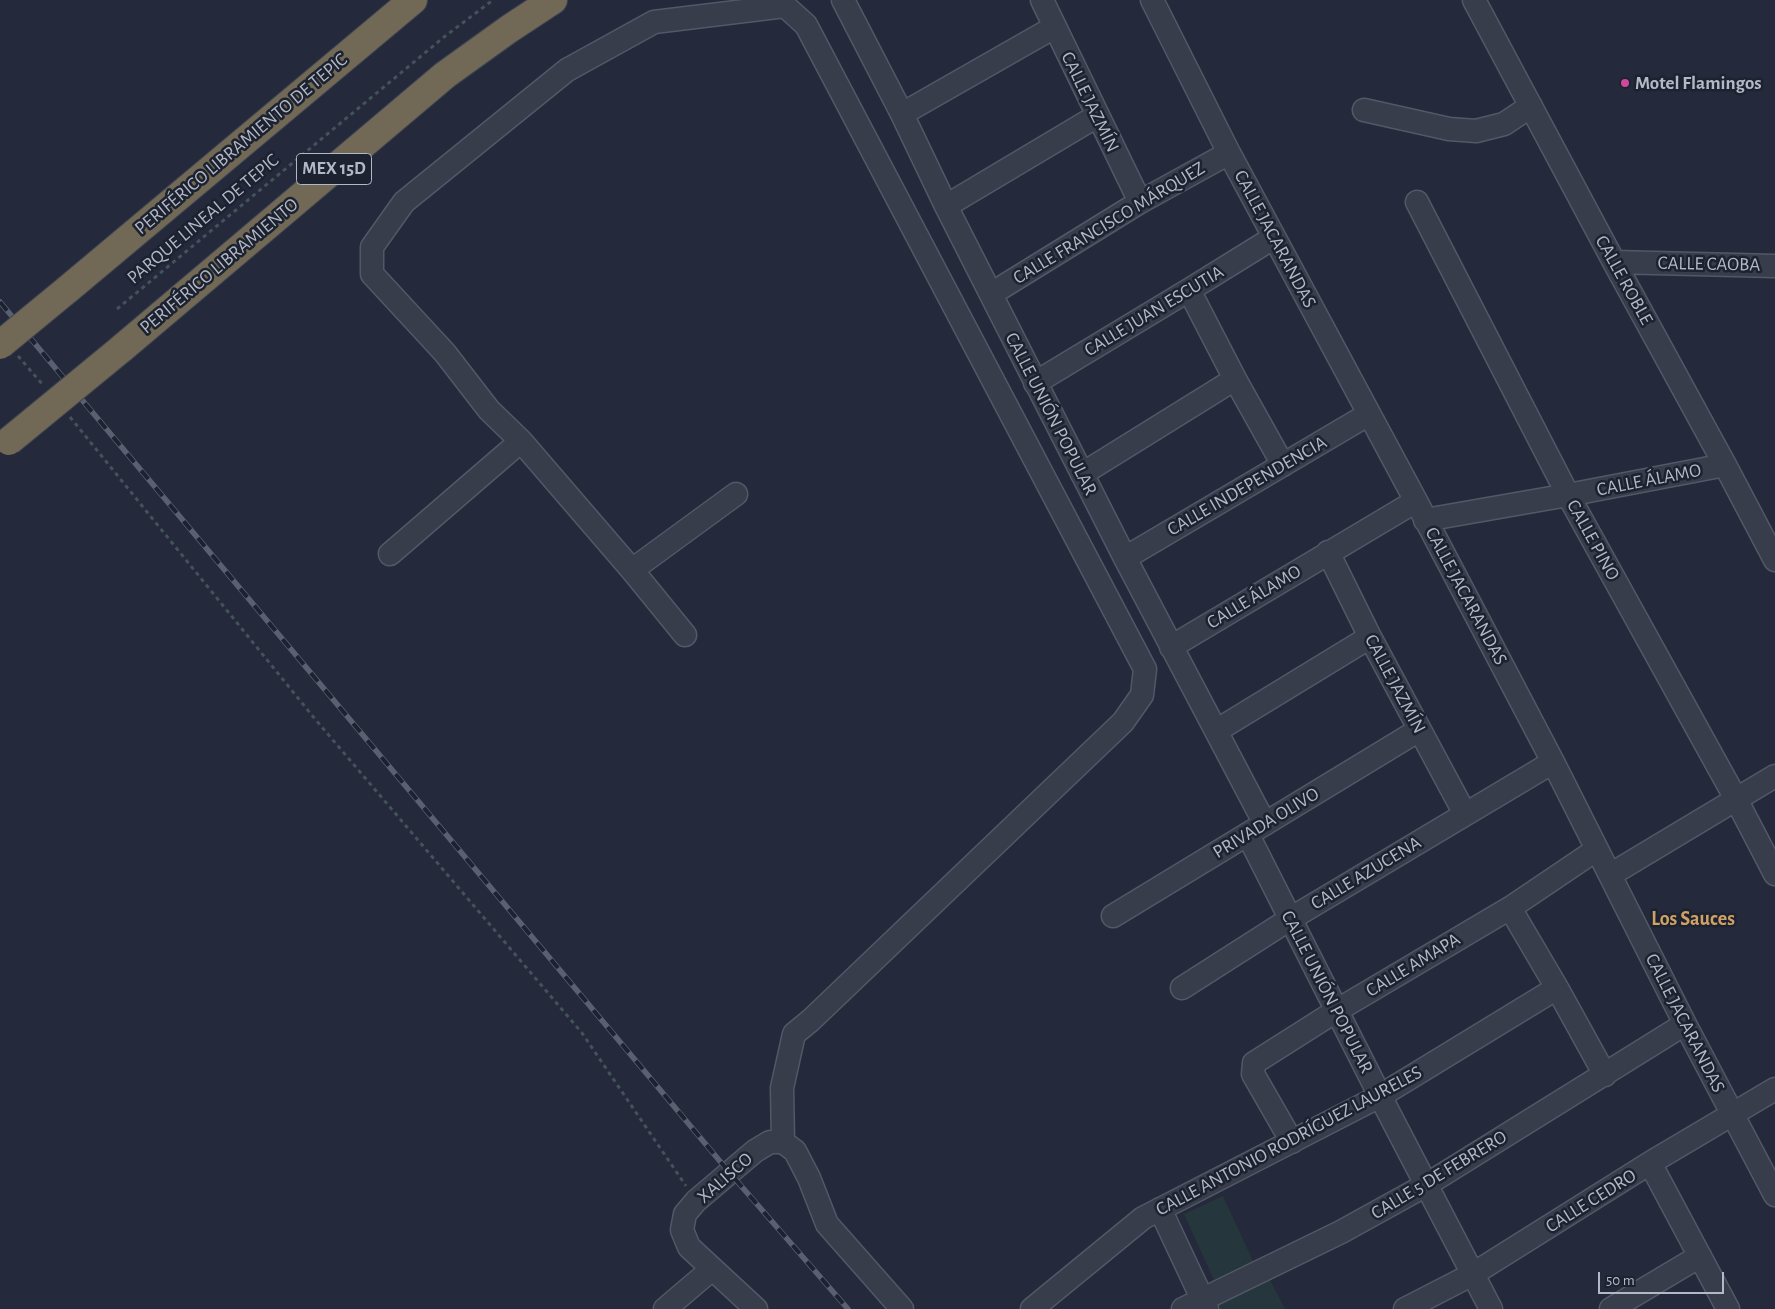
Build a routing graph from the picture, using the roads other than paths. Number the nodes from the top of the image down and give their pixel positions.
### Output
1 (413, 0) edge
2 (553, 0) edge
3 (843, 0) edge
4 (1042, 0) edge
5 (1152, 0) edge
6 (1474, 0) edge
7 (1055, 29) junction
8 (1531, 106) junction
9 (1364, 110) dead end
10 (902, 114) junction
11 (1097, 116) junction
12 (1229, 153) junction
13 (1140, 202) junction
14 (1417, 202) dead end
15 (946, 206) junction
16 (1273, 238) junction
17 (1614, 262) junction
18 (1775, 266) edge
19 (1189, 290) junction
20 (991, 294) junction
21 (6, 347) edge
22 (1235, 379) junction
23 (1035, 383) junction
24 (1370, 414) junction
25 (521, 441) junction
26 (4, 445) edge
27 (1283, 465) junction
28 (1725, 465) junction
29 (1082, 474) junction
30 (736, 494) dead end
31 (1568, 495) junction
32 (1421, 511) junction
33 (1328, 552) junction
34 (390, 554) dead end
35 (1125, 558) junction
36 (1775, 560) edge
37 (632, 570) junction
38 (685, 635) dead end
39 (1370, 637) junction
40 (1171, 647) junction
41 (1419, 730) junction
42 (1216, 731) junction
43 (1553, 762) junction
44 (1775, 776) edge
45 (1736, 799) junction
46 (1465, 814) junction
47 (1256, 830) junction
48 (1596, 850) junction
49 (1775, 874) edge
50 (1610, 875) junction
51 (1510, 908) junction
52 (1113, 916) dead end
53 (1290, 919) junction
54 (1182, 988) dead end
55 (1557, 988) junction
56 (1336, 1011) junction
57 (1685, 1024) junction
58 (1605, 1075) junction
59 (1775, 1089) edge
60 (1380, 1096) junction
61 (1732, 1114) junction
62 (783, 1142) junction
63 (1292, 1142) junction
64 (1650, 1163) junction
65 (1426, 1185) junction
66 (1775, 1195) edge
67 (1160, 1209) junction
68 (1700, 1256) junction
69 (712, 1269) junction
70 (1473, 1274) junction
71 (1197, 1306) edge
72 (665, 1309) edge
73 (756, 1309) edge
74 (902, 1309) edge
75 (1032, 1309) edge
76 (1405, 1309) edge
77 (1490, 1309) edge
78 (1611, 1309) edge
79 (1728, 1309) edge

1 - 21 highway, PERIFÉRICO LIBRAMIENTO DE TEPIC, bridge
2 - 26 highway, PERIFÉRICO LIBRAMIENTO / MEX 15D, bridge
3 - 10 street, CALLE UNIÓN POPULAR
4 - 7 street, CALLE JAZMÍN
5 - 12 street, CALLE JACARANDAS
6 - 8 street, CALLE ROBLE
7 - 10 street
7 - 11 street, CALLE JAZMÍN
8 - 9 street
8 - 17 street, CALLE ROBLE
10 - 15 street, CALLE UNIÓN POPULAR
11 - 13 street, CALLE JAZMÍN
11 - 15 street
12 - 13 street, CALLE FRANCISCO MÁRQUEZ
12 - 16 street, CALLE JACARANDAS
13 - 20 street, CALLE FRANCISCO MÁRQUEZ
14 - 31 street, CALLE PINO
15 - 20 street, CALLE UNIÓN POPULAR
16 - 19 street, CALLE JUAN ESCUTIA
16 - 24 street, CALLE JACARANDAS
17 - 18 street, CALLE CAOBA
17 - 28 street, CALLE ROBLE
19 - 22 street
19 - 23 street, CALLE JUAN ESCUTIA
20 - 23 street, CALLE UNIÓN POPULAR
22 - 27 street
22 - 29 street
23 - 29 street, CALLE UNIÓN POPULAR
24 - 27 street, CALLE INDEPENDENCIA
24 - 32 street, CALLE JACARANDAS
25 - 34 street
25 - 37 street
25 - 62 street
27 - 35 street, CALLE INDEPENDENCIA
28 - 31 street, CALLE ÁLAMO
28 - 36 street, CALLE ROBLE
29 - 35 street, CALLE UNIÓN POPULAR
30 - 37 street
31 - 32 street, CALLE ÁLAMO
31 - 45 street, CALLE PINO
32 - 33 street, CALLE ÁLAMO
32 - 43 street, CALLE JACARANDAS
33 - 39 street, CALLE JAZMÍN
33 - 40 street, CALLE ÁLAMO
35 - 40 street, CALLE UNIÓN POPULAR
37 - 38 street
39 - 41 street, CALLE JAZMÍN
39 - 42 street
40 - 42 street, CALLE UNIÓN POPULAR
41 - 46 street, CALLE JAZMÍN
41 - 47 street, PRIVADA OLIVO
42 - 47 street, CALLE UNIÓN POPULAR
43 - 46 street, CALLE AZUCENA
43 - 48 street, CALLE JACARANDAS
44 - 45 street
45 - 49 street, CALLE PINO
45 - 50 street
46 - 53 street, CALLE AZUCENA
47 - 52 street, PRIVADA OLIVO
47 - 53 street, CALLE UNIÓN POPULAR
48 - 50 street, CALLE JACARANDAS
48 - 51 street, CALLE AMAPA
50 - 57 street, CALLE JACARANDAS
51 - 55 street
51 - 56 street, CALLE AMAPA
53 - 54 street, CALLE AZUCENA
53 - 56 street, CALLE UNIÓN POPULAR
55 - 58 street
55 - 60 street, CALLE ANTONIO RODRÍGUEZ LAURELES
56 - 60 street, CALLE UNIÓN POPULAR
56 - 63 street, CALLE AMAPA
57 - 58 street, CALLE 5 DE FEBRERO
57 - 61 street, CALLE JACARANDAS
58 - 65 street, CALLE 5 DE FEBRERO
59 - 61 street, CALLE CEDRO
60 - 63 street, CALLE ANTONIO RODRÍGUEZ LAURELES
60 - 65 street, CALLE UNIÓN POPULAR
61 - 64 street, CALLE CEDRO
61 - 66 street, CALLE JACARANDAS
62 - 69 street, XALISCO
62 - 74 street
63 - 67 street, CALLE ANTONIO RODRÍGUEZ LAURELES
64 - 68 street
64 - 70 street, CALLE CEDRO
65 - 70 street, CALLE UNIÓN POPULAR
65 - 71 street, CALLE 5 DE FEBRERO
67 - 71 street
67 - 75 street, CALLE ANTONIO RODRÍGUEZ LAURELES
68 - 78 street
68 - 79 street
69 - 72 street
69 - 73 street
70 - 76 street, CALLE CEDRO
70 - 77 street, CALLE UNIÓN POPULAR

